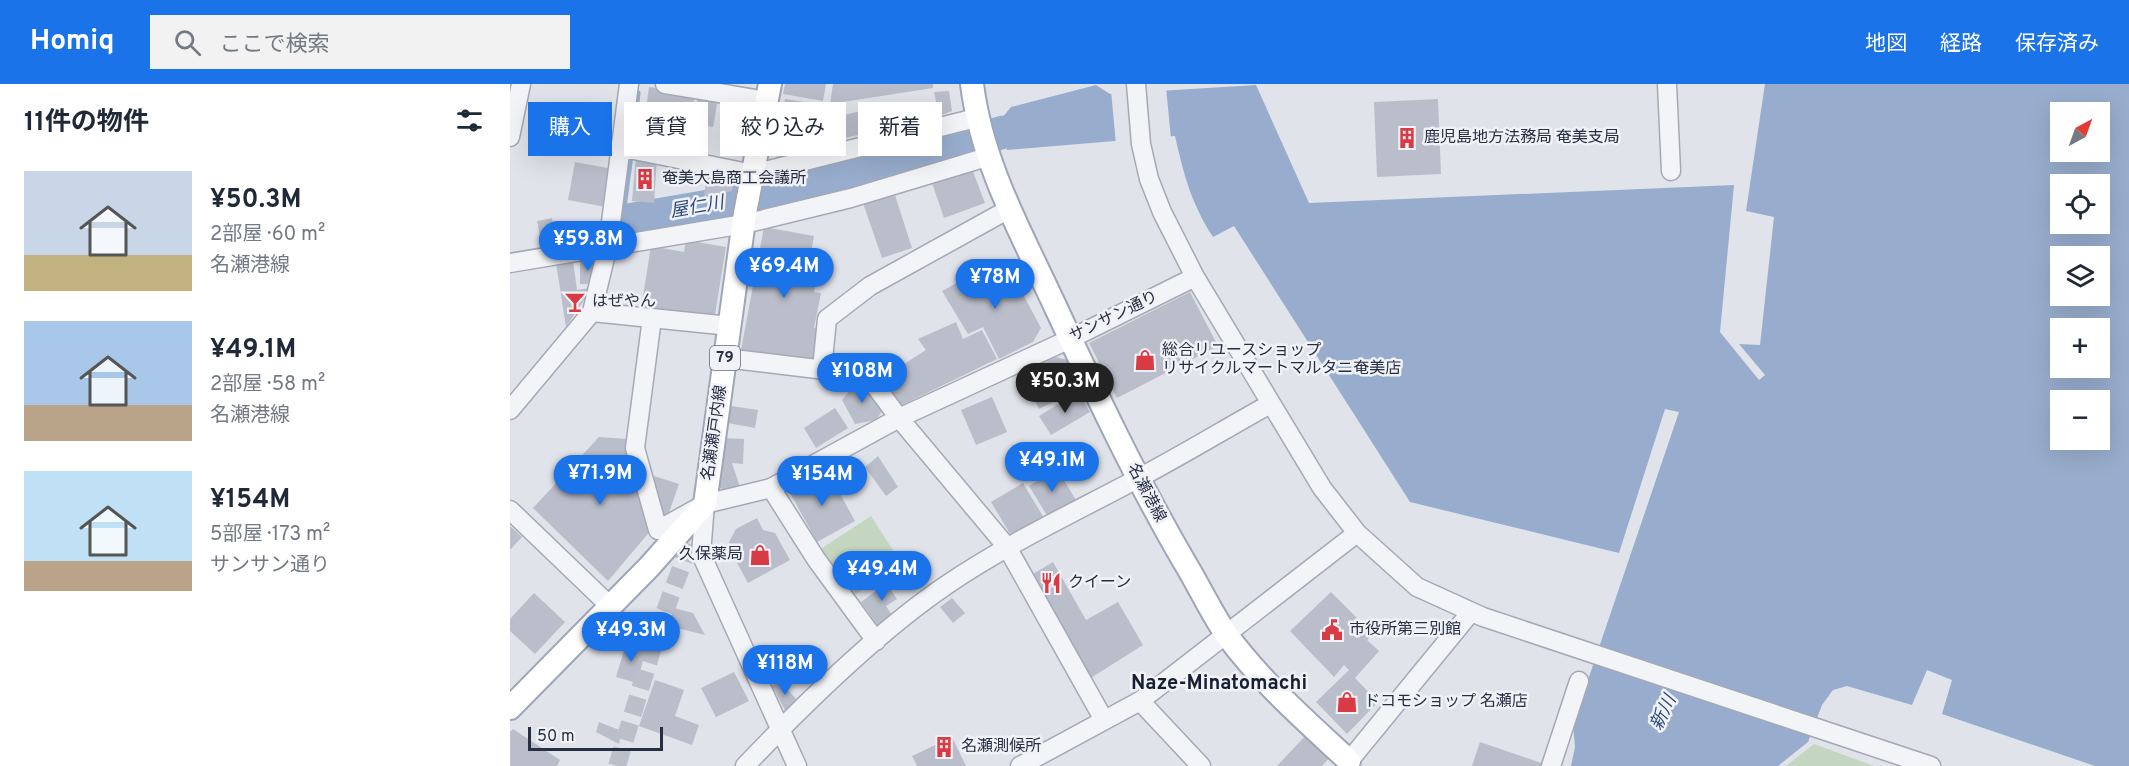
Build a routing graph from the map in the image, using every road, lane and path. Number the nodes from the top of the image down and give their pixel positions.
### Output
1 (521, 84) edge
2 (629, 84) edge
3 (665, 84) edge
4 (972, 84) edge
5 (1666, 84) edge
6 (1136, 86) edge
7 (769, 93) edge
8 (977, 121) junction
9 (510, 137) edge
10 (620, 147) junction
11 (987, 155) junction
12 (1671, 171) dead end
13 (752, 177) junction
14 (1009, 209) junction
15 (745, 218) junction
16 (608, 245) junction
17 (510, 262) edge
18 (1195, 277) junction
19 (592, 312) junction
20 (652, 318) junction
21 (730, 326) junction
22 (1070, 339) junction
23 (725, 358) junction
24 (822, 369) junction
25 (1270, 404) junction
26 (510, 410) edge
27 (899, 418) junction
28 (1138, 479) junction
29 (771, 488) junction
30 (705, 504) junction
31 (510, 510) edge
32 (1357, 533) junction
33 (1007, 547) junction
34 (610, 606) junction
35 (1471, 612) junction
36 (1226, 633) junction
37 (876, 641) junction
38 (1579, 681) dead end
39 (1140, 701) junction
40 (510, 708) edge
41 (1104, 720) junction
42 (780, 730) junction
43 (1350, 764) edge
44 (1198, 765) edge
45 (745, 766) edge
46 (797, 766) edge
47 (1020, 766) edge
48 (1551, 766) edge
49 (1931, 766) edge

1 - 9 street
2 - 10 street
3 - 7 street
4 - 8 main road, 名瀬港線
5 - 12 street
6 - 18 street
7 - 13 main road, 名瀬瀬戸内線 / 79
8 - 11 main road, 名瀬港線
8 - 13 street
10 - 13 street
10 - 16 street
11 - 14 main road, 名瀬港線
11 - 15 street
13 - 15 main road, 名瀬瀬戸内線 / 79
14 - 22 main road, 名瀬港線
14 - 24 street
15 - 16 street
15 - 21 main road, 名瀬瀬戸内線 / 79
16 - 17 street
16 - 19 street
18 - 22 street, サンサン通り
18 - 25 street
19 - 20 street
19 - 26 street
20 - 21 street
20 - 30 street, サンサン通り
21 - 23 main road, 名瀬瀬戸内線 / 79
22 - 27 street, サンサン通り
22 - 28 main road, 名瀬港線
23 - 24 street
23 - 30 main road, 名瀬瀬戸内線 / 79
24 - 27 street
25 - 28 street
25 - 32 street
27 - 29 street, サンサン通り
27 - 33 street
28 - 33 street
28 - 36 main road, 名瀬港線
29 - 30 street, サンサン通り
29 - 37 street
30 - 34 main road, 名瀬瀬戸内線
30 - 42 street
31 - 34 street
32 - 35 street
32 - 36 street
33 - 37 street
33 - 41 street
34 - 40 main road, 名瀬瀬戸内線
35 - 43 street
35 - 49 street
36 - 39 street
36 - 43 main road, 名瀬港線
37 - 42 street
38 - 48 street
39 - 41 street
39 - 44 street
41 - 47 street
42 - 45 street
42 - 46 street

